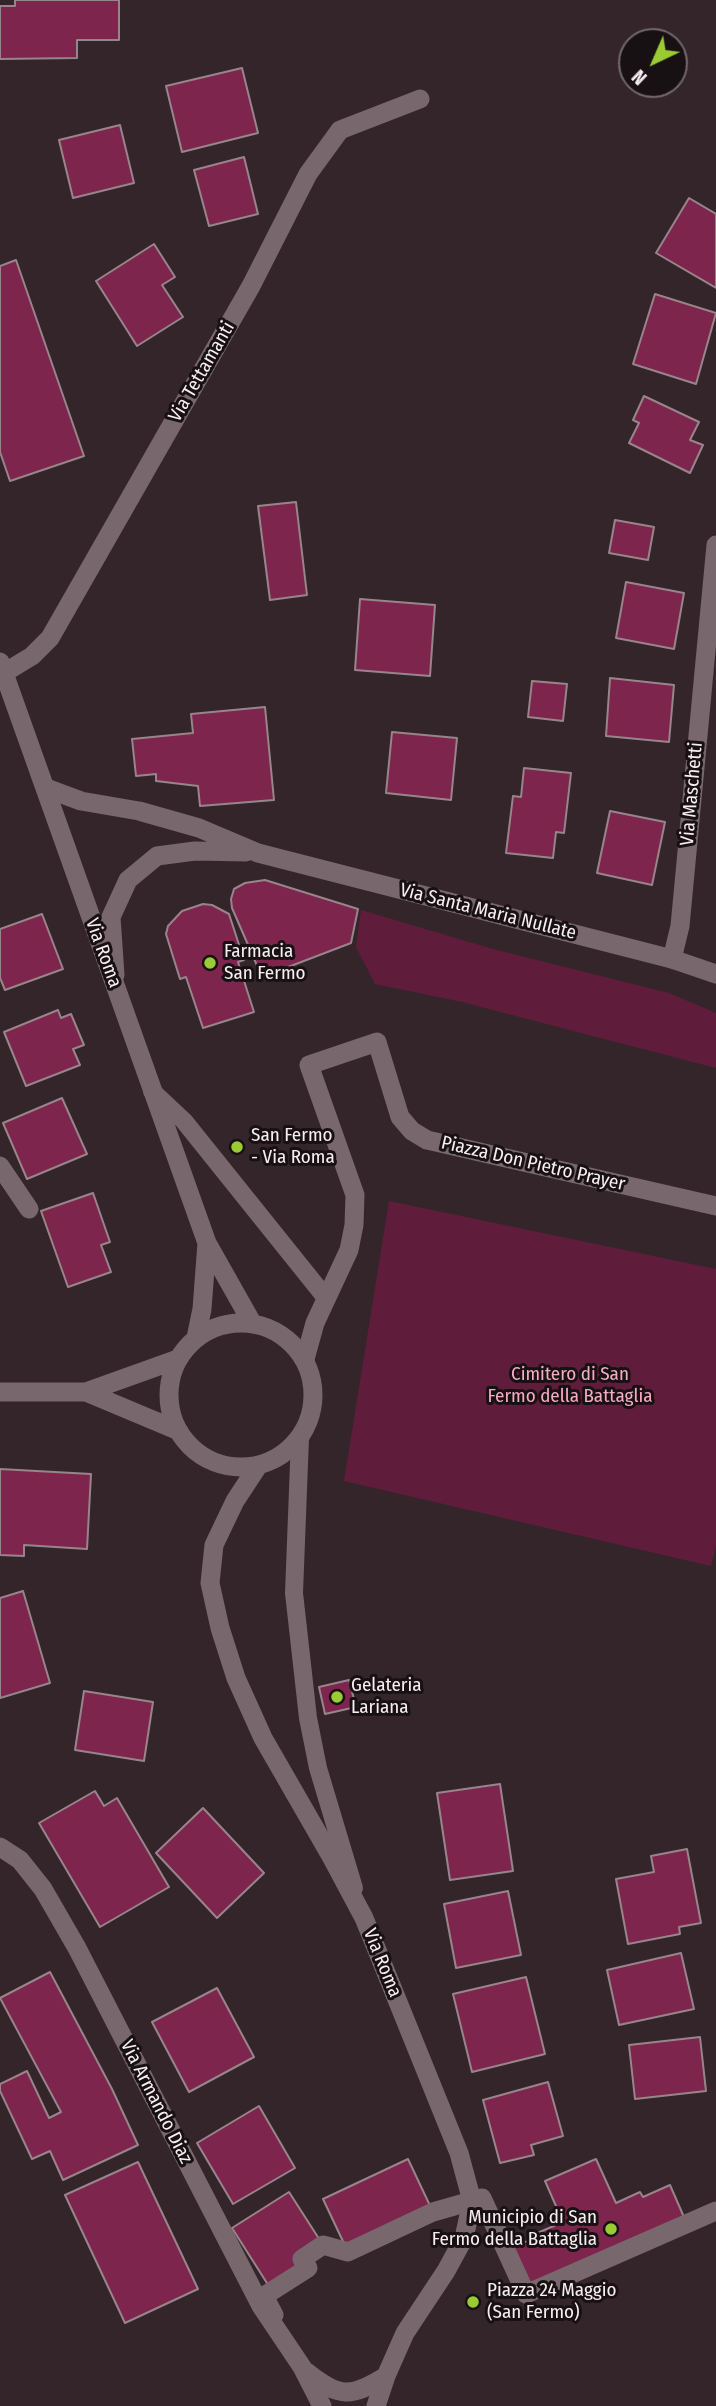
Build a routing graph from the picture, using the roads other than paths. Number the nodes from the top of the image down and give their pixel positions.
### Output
1 (420, 99) dead end
2 (716, 545) edge
3 (2, 667) edge
4 (46, 788) junction
5 (258, 853) junction
6 (672, 959) junction
7 (715, 971) edge
8 (116, 990) junction
9 (152, 1090) junction
10 (0, 1166) edge
11 (716, 1206) edge
12 (29, 1209) dead end
13 (206, 1243) junction
14 (326, 1298) junction
15 (251, 1321) junction
16 (196, 1338) junction
17 (178, 1359) junction
18 (304, 1359) junction
19 (0, 1392) edge
20 (86, 1392) junction
21 (179, 1431) junction
22 (300, 1438) junction
23 (258, 1466) junction
24 (0, 1847) edge
25 (364, 1918) junction
26 (472, 2202) junction
27 (716, 2211) edge
28 (302, 2367) junction
29 (386, 2376) junction
30 (322, 2406) edge
31 (330, 2406) edge
32 (376, 2406) edge

1 - 3 street, Via Tettamanti
2 - 6 street, Via Maschetti
3 - 4 street, Via Roma
4 - 5 street, Via Santa Maria Nullate
4 - 8 street, Via Roma
5 - 6 street, Via Santa Maria Nullate
5 - 8 street, Via Santa Maria Nullate
6 - 7 street, Via Santa Maria Nullate
8 - 9 street, Via Roma
9 - 13 street, Via Roma
9 - 14 lane
10 - 12 street
11 - 14 street, Piazza Don Pietro Prayer
13 - 15 street, Via Roma
13 - 16 street, Via Roma
14 - 18 street, Piazza Don Pietro Prayer
15 - 16 street
15 - 18 street
16 - 17 street
17 - 20 street
17 - 21 street
18 - 22 street
19 - 20 street
20 - 21 street
21 - 23 street
22 - 23 street
22 - 25 lane
23 - 25 street, Via Roma
24 - 28 street, Via Armando Diaz
25 - 26 street, Via Roma
26 - 27 street
26 - 28 street
26 - 29 street, Via Roma
28 - 29 street
28 - 30 street
28 - 31 street
29 - 32 street, Via Roma

